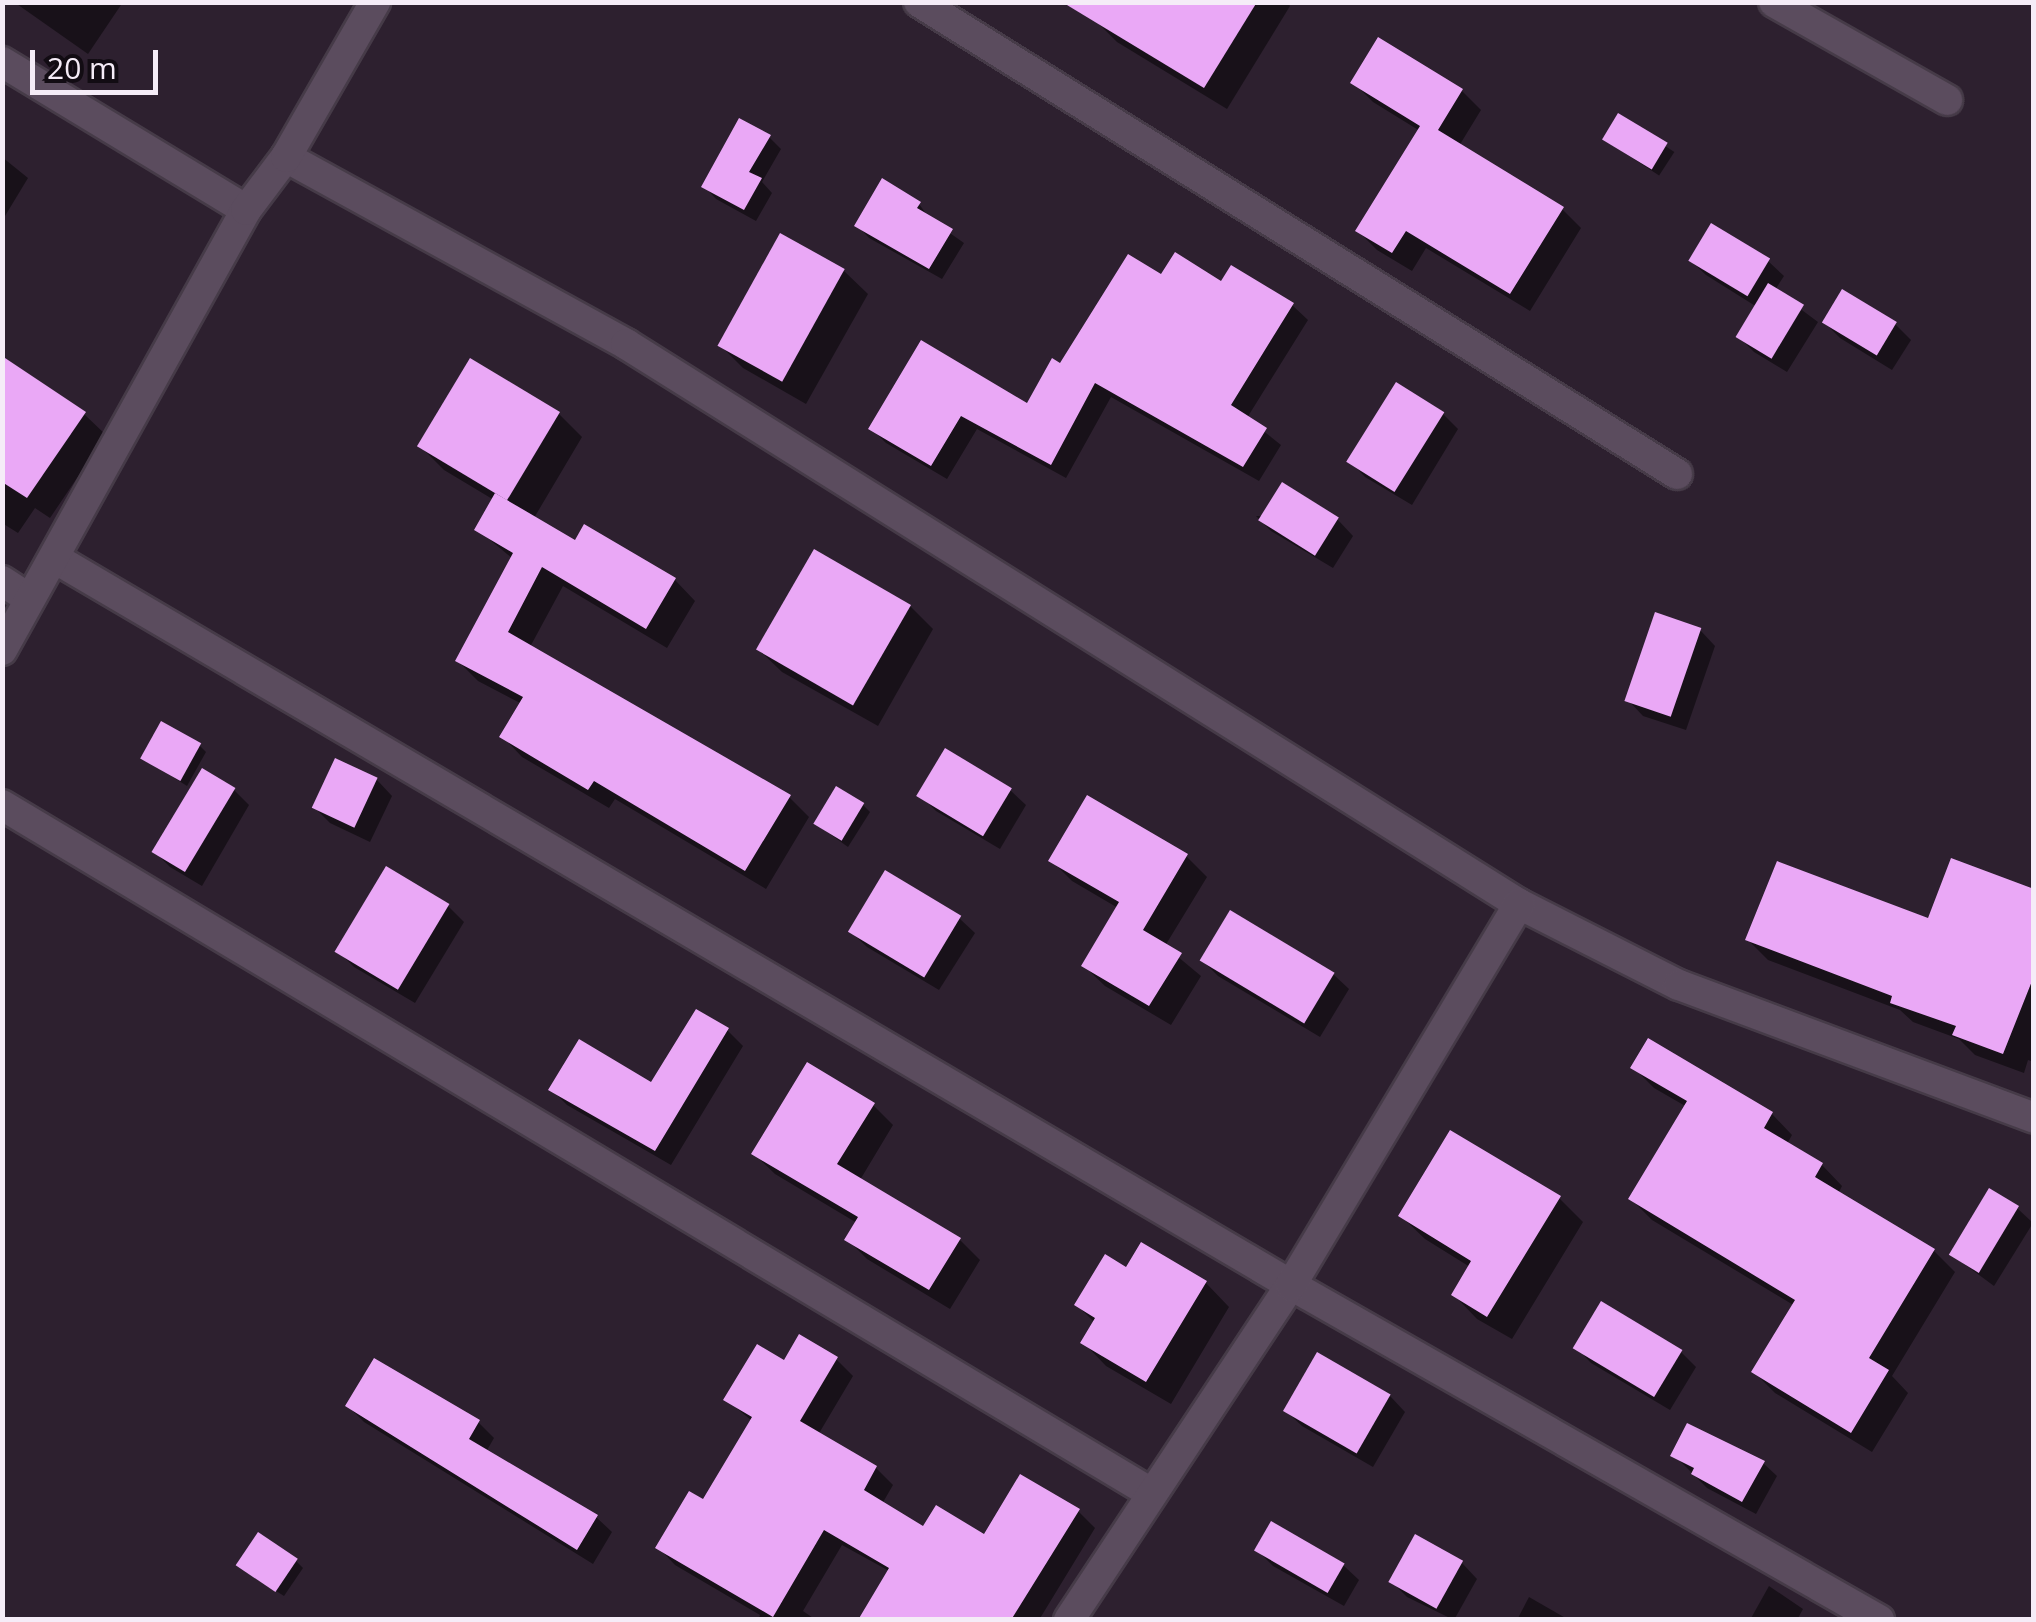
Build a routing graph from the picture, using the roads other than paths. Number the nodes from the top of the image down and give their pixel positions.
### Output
1 (374, 2) edge
2 (918, 2) edge
3 (1774, 2) edge
4 (2, 62) edge
5 (1947, 100) dead end
6 (286, 157) junction
7 (246, 210) junction
8 (1678, 474) dead end
9 (56, 559) junction
10 (2, 581) edge
11 (30, 599) junction
12 (2, 650) edge
13 (2, 805) edge
14 (1519, 904) junction
15 (2034, 1118) edge
16 (1291, 1285) junction
17 (1150, 1493) junction
18 (1070, 1620) edge
19 (1879, 1620) edge

1 - 6 street
2 - 8 street
3 - 5 street
4 - 7 street
6 - 7 street
6 - 14 street
7 - 9 street
9 - 11 street
9 - 16 street
10 - 11 street
11 - 12 street
13 - 17 street
14 - 15 street
14 - 16 street
16 - 17 street
16 - 19 street
17 - 18 street

